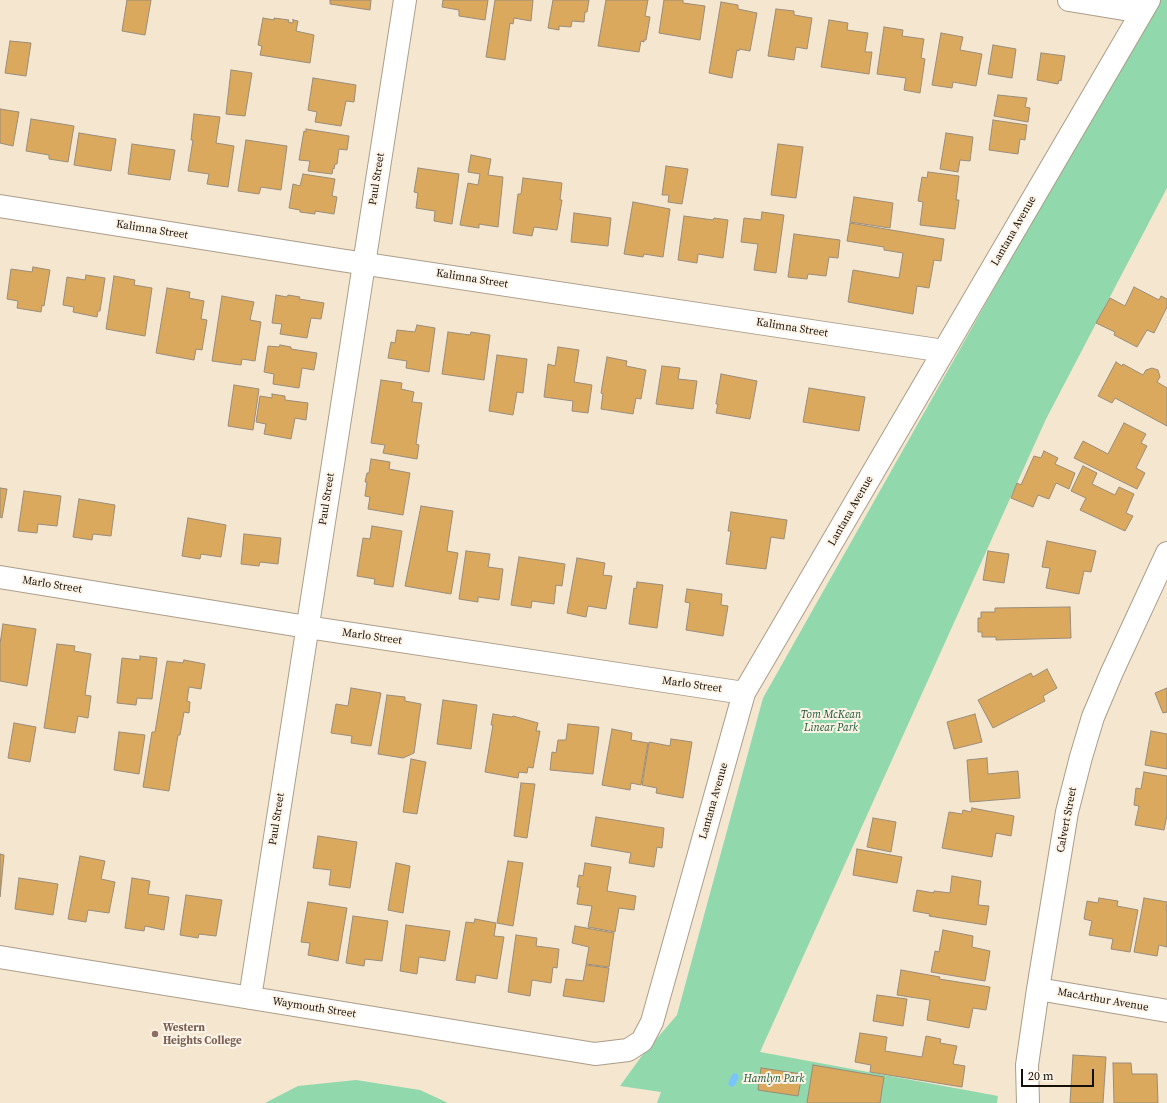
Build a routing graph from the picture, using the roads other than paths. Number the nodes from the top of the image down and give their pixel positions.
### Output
1 (405, 0) edge
2 (1069, 0) edge
3 (1145, 6) edge
4 (0, 206) edge
5 (364, 263) junction
6 (944, 351) junction
7 (1166, 555) edge
8 (0, 577) edge
9 (307, 627) junction
10 (744, 692) junction
11 (0, 957) edge
12 (1038, 989) junction
13 (250, 998) junction
14 (1167, 1011) edge
15 (628, 1050) joint
16 (1028, 1103) edge

1 - 5 street, Paul Street
2 - 3 street
3 - 6 street, Lantana Avenue
4 - 5 street, Kalimna Street
5 - 6 street, Kalimna Street
5 - 9 street, Paul Street
6 - 10 street, Lantana Avenue
7 - 12 street, Calvert Street
8 - 9 street, Marlo Street
9 - 10 street, Marlo Street
9 - 13 street, Paul Street
10 - 15 street, Lantana Avenue
11 - 13 street, Waymouth Street
12 - 14 street, MacArthur Avenue
12 - 16 street, Calvert Street
13 - 15 street, Waymouth Street

